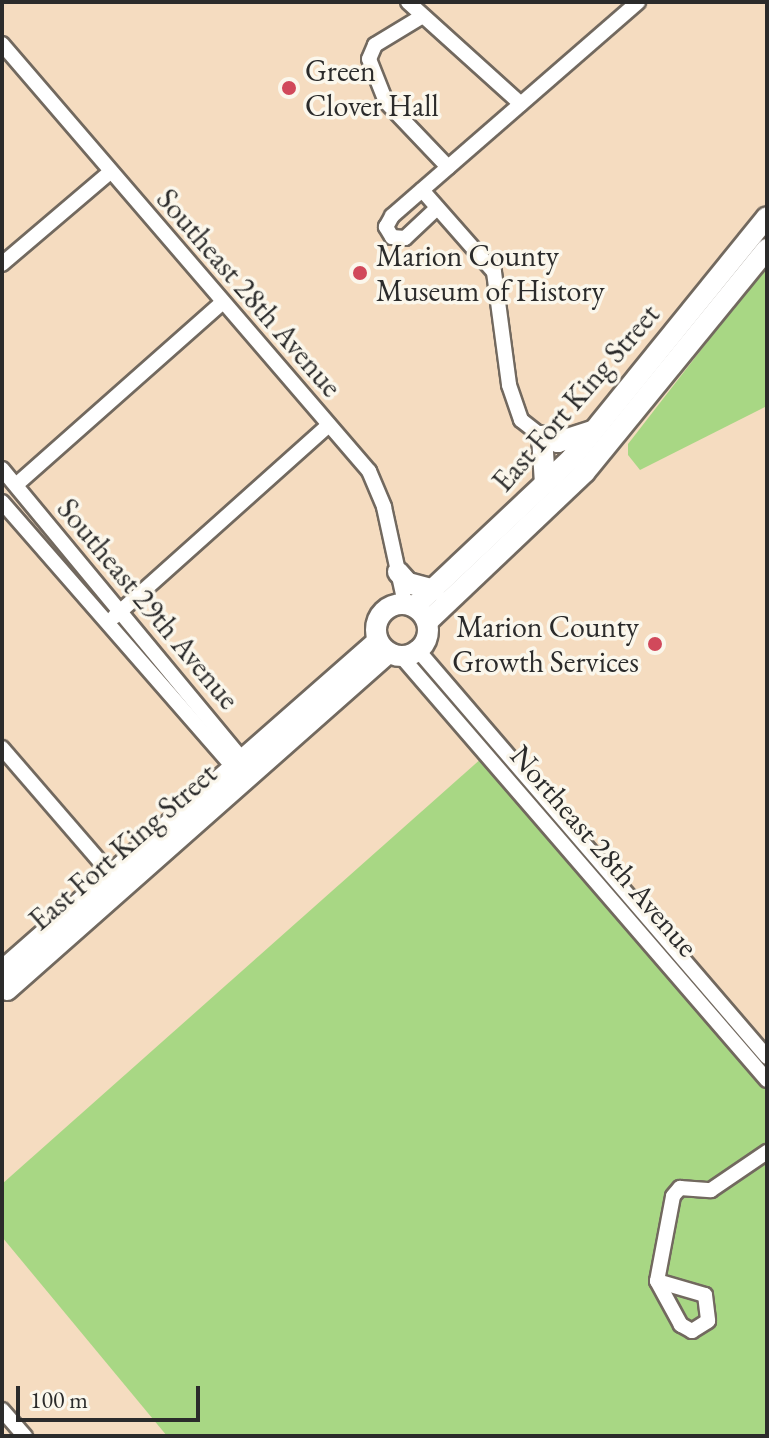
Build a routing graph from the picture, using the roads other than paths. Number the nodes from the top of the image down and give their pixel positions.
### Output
1 (408, 2) edge
2 (638, 2) edge
3 (421, 17) junction
4 (2, 44) edge
5 (521, 104) junction
6 (448, 167) junction
7 (110, 172) junction
8 (422, 190) junction
9 (437, 208) junction
10 (767, 217) edge
11 (767, 249) edge
12 (2, 264) edge
13 (222, 303) junction
14 (329, 425) junction
15 (598, 426) junction
16 (542, 436) junction
17 (578, 466) junction
18 (2, 469) edge
19 (545, 484) junction
20 (16, 485) junction
21 (2, 502) edge
22 (398, 572) junction
23 (434, 590) junction
24 (416, 610) junction
25 (119, 613) junction
26 (106, 623) junction
27 (395, 650) junction
28 (2, 748) edge
29 (243, 769) junction
30 (110, 873) junction
31 (3, 988) edge
32 (767, 1057) edge
33 (767, 1080) edge
34 (767, 1152) edge
35 (657, 1281) dead end
36 (2, 1410) edge
37 (25, 1436) edge

1 - 3 street
2 - 5 street
3 - 5 street
3 - 6 street
4 - 7 street, Southeast 28th Avenue
5 - 6 street
6 - 8 street
7 - 12 street
7 - 13 street, Southeast 28th Avenue
8 - 9 street
8 - 9 street
9 - 16 street
10 - 15 street, East Fort King Street
11 - 17 street, East Fort King Street
13 - 14 street, Southeast 28th Avenue
13 - 20 street
14 - 22 street, Southeast 28th Avenue
14 - 25 street
15 - 16 street
15 - 17 street, East Fort King Street
16 - 17 street
16 - 19 street
17 - 19 street, East Fort King Street
17 - 24 street, East Fort King Street
18 - 20 street, Southeast 29th Avenue
19 - 23 street, East Fort King Street
20 - 25 street, Southeast 29th Avenue
21 - 26 street, Southeast 29th Avenue
22 - 23 street
22 - 24 street, Southeast 28th Avenue
23 - 24 street, East Fort King Street
24 - 27 street
24 - 27 street
25 - 26 street
25 - 29 street, Southeast 29th Avenue
26 - 29 street, Southeast 29th Avenue
27 - 29 street, East Fort King Street
27 - 32 street, Northeast 28th Avenue
27 - 33 street, Northeast 28th Avenue
28 - 30 street
29 - 30 street, East Fort King Street
29 - 31 street, East Fort King Street
30 - 31 street, East Fort King Street
34 - 35 street
36 - 37 street

